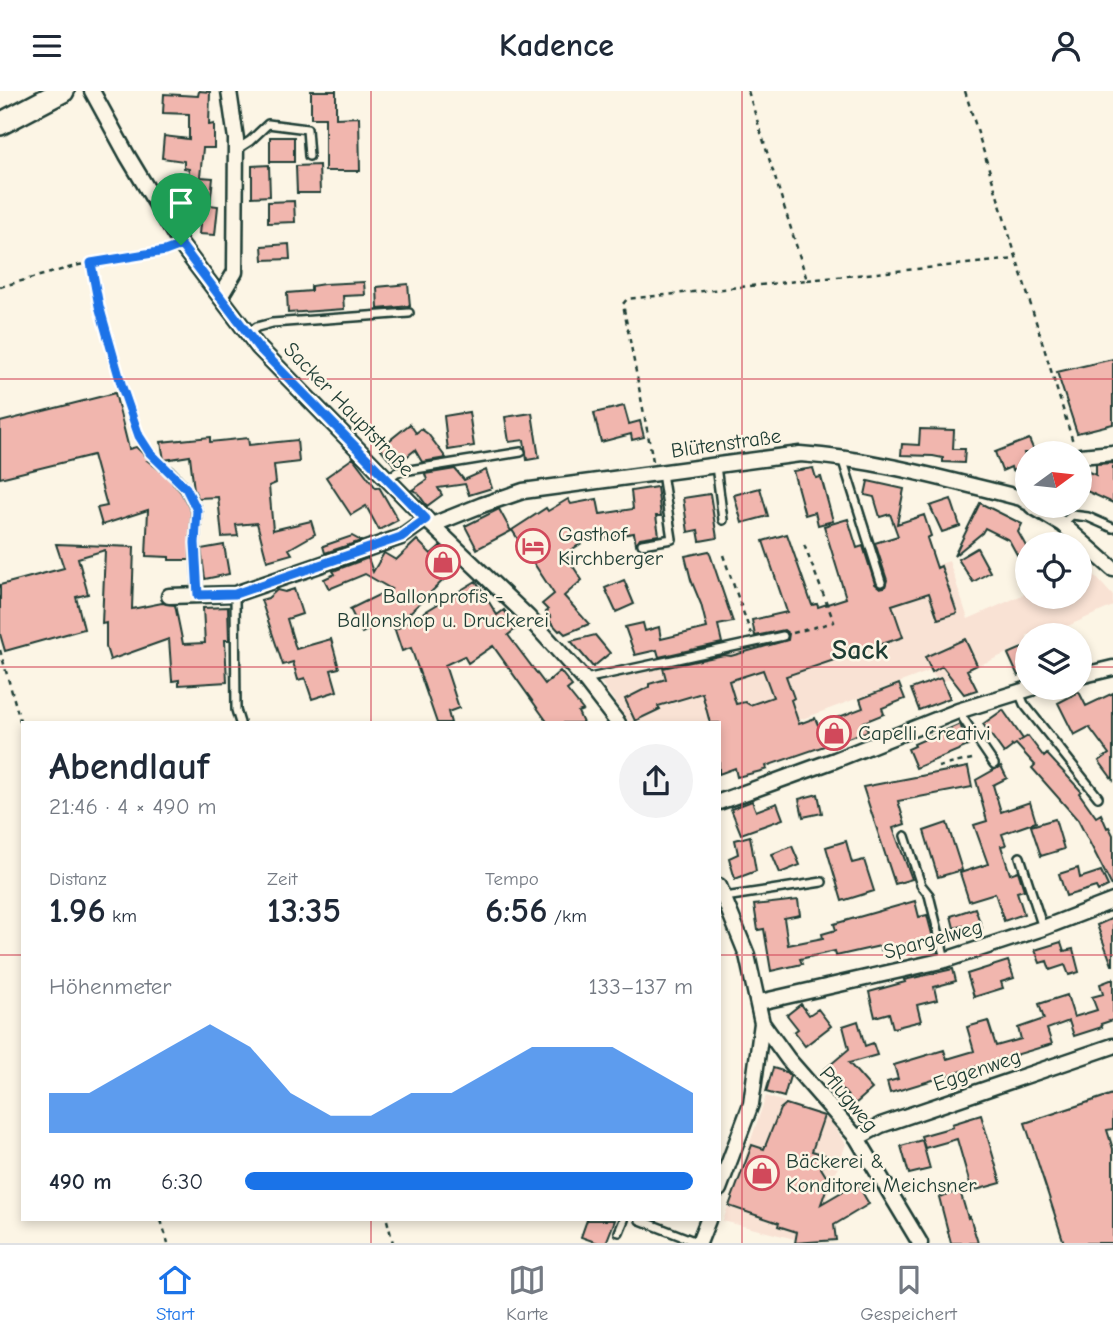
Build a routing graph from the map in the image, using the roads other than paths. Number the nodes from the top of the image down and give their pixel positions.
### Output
1 (63, 91) edge
2 (92, 91) edge
3 (229, 91) edge
4 (0, 124) edge
5 (236, 150) junction
6 (309, 156) dead end
7 (220, 297) junction
8 (409, 313) dead end
9 (248, 334) junction
10 (521, 452) dead end
11 (1113, 453) edge
12 (1092, 454) edge
13 (842, 457) junction
14 (716, 466) junction
15 (170, 471) road end
16 (659, 474) junction
17 (388, 479) junction
18 (1015, 496) edge
19 (1054, 518) edge
20 (723, 520) dead end
21 (429, 522) junction
22 (1062, 524) junction
23 (1113, 529) edge
24 (642, 544) dead end
25 (1113, 569) edge
26 (881, 583) dead end
27 (235, 594) junction
28 (198, 595) junction
29 (169, 596) dead end
30 (783, 636) road end
31 (1113, 668) edge
32 (1092, 673) edge
33 (584, 679) junction
34 (1015, 692) edge
35 (1024, 700) edge
36 (958, 711) junction
37 (239, 721) edge
38 (616, 721) edge
39 (994, 764) dead end
40 (1098, 797) dead end
41 (721, 800) edge
42 (905, 837) dead end
43 (1020, 857) dead end
44 (822, 882) dead end
45 (722, 892) edge
46 (1113, 901) edge
47 (1043, 928) junction
48 (945, 960) junction
49 (760, 1002) junction
50 (762, 1023) junction
51 (1113, 1046) edge
52 (857, 1138) junction
53 (721, 1184) edge
54 (624, 1221) edge
55 (643, 1221) edge
56 (708, 1221) edge
57 (619, 1232) dead end
58 (699, 1243) edge
59 (920, 1243) edge

1 - 4 main road
2 - 7 street, Sacker Hauptstraße
3 - 5 street
5 - 6 lane
5 - 7 street
7 - 9 street, Sacker Hauptstraße
8 - 9 lane
9 - 17 street, Sacker Hauptstraße
10 - 17 lane
11 - 12 street
13 - 14 street, Blütenstraße
13 - 18 street, Blütenstraße
13 - 26 lane
14 - 16 street, Blütenstraße
14 - 20 lane
15 - 28 lane
16 - 21 street, Blütenstraße
16 - 24 lane
17 - 21 street, Sacker Hauptstraße
19 - 22 street, Blütenstraße
21 - 27 street, Blütenstraße
21 - 33 street, Sacker Hauptstraße
22 - 23 lane
22 - 25 street, Blütenstraße
27 - 28 street, Blütenstraße
27 - 37 lane
28 - 29 street, Blütenstraße
30 - 33 lane
31 - 32 street
33 - 38 street, Sacker Hauptstraße
34 - 36 street
35 - 40 lane
36 - 39 lane
36 - 41 street
42 - 48 lane
43 - 47 lane
44 - 45 lane
45 - 49 street
46 - 47 street, Spargelweg
47 - 48 street, Spargelweg
48 - 49 street, Spargelweg
49 - 50 street
50 - 52 street, Pflugweg
50 - 53 street
51 - 52 street, Eggenweg
52 - 59 street, Pflugweg
54 - 57 lane
55 - 58 lane
56 - 58 street

